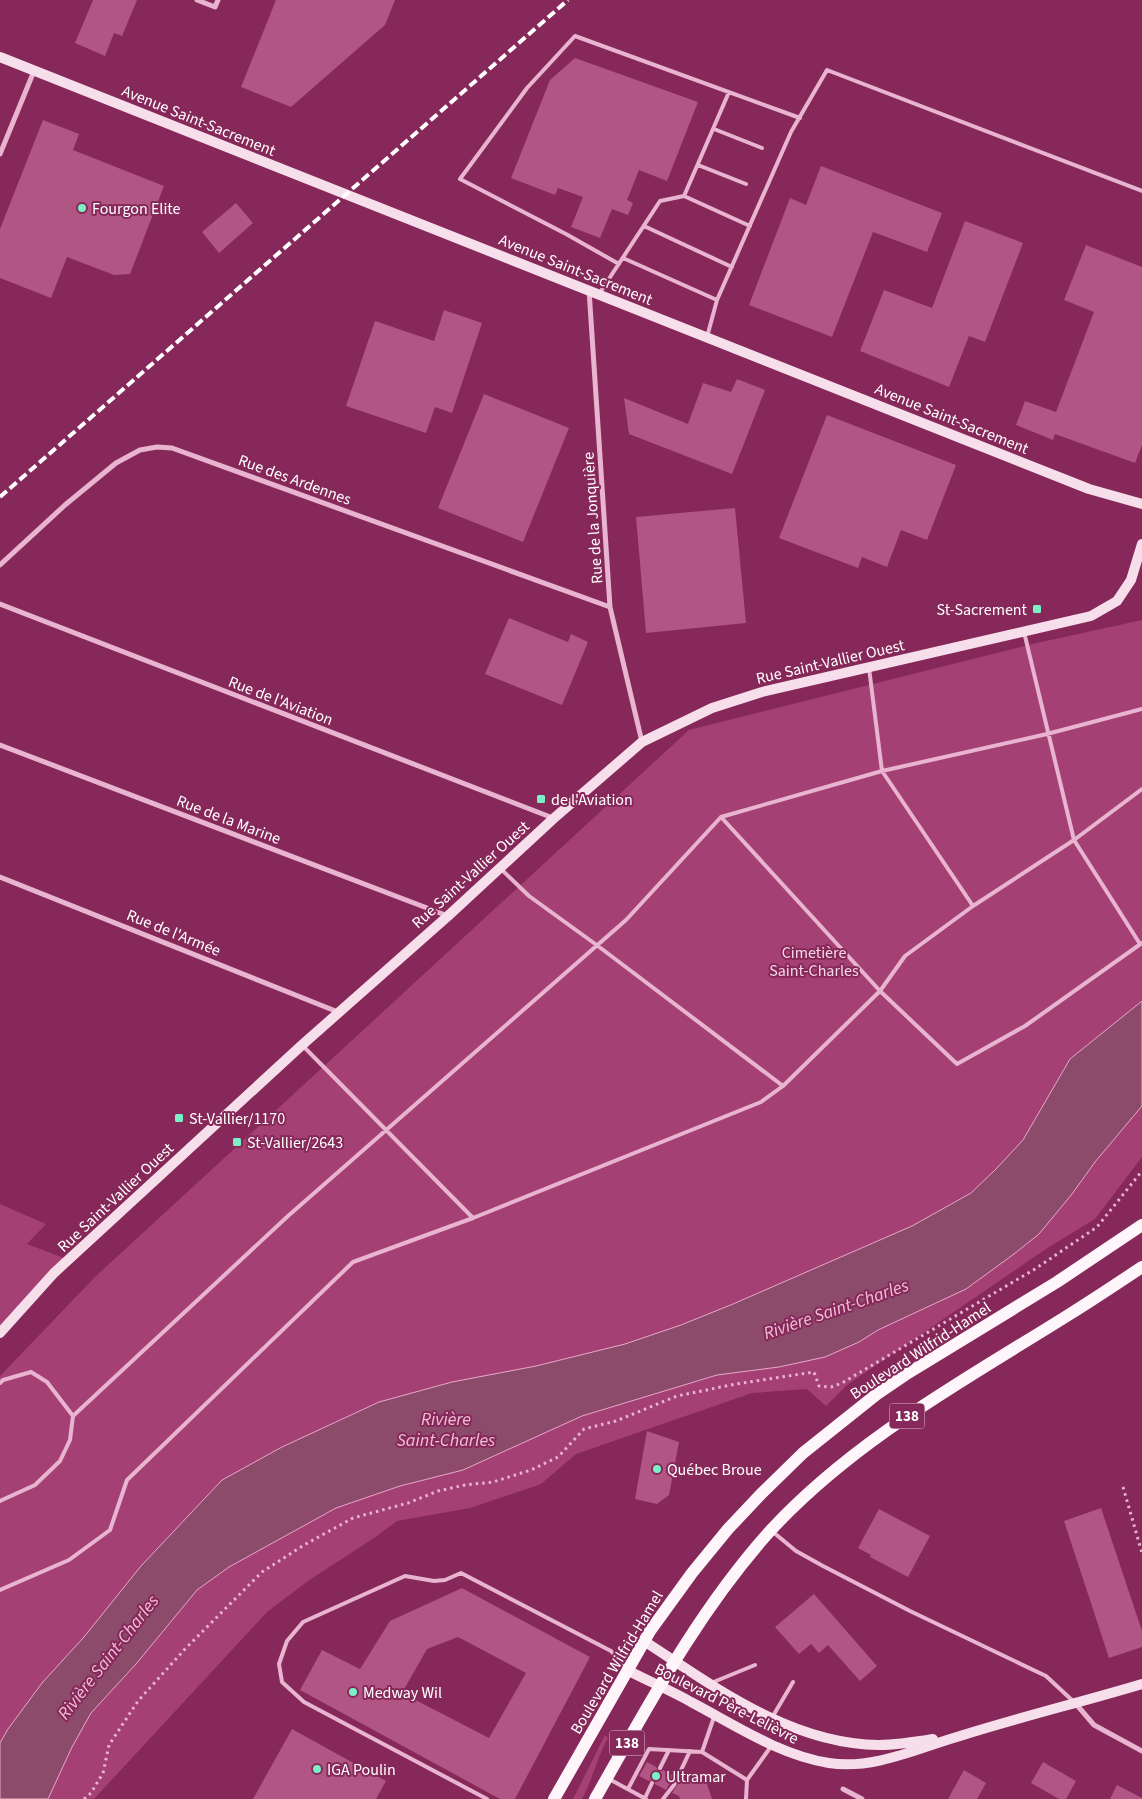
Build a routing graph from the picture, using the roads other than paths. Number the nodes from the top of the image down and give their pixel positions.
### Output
1 (197, 0) edge
2 (218, 0) edge
3 (0, 57) edge
4 (34, 70) junction
5 (729, 92) junction
6 (800, 118) junction
7 (714, 129) junction
8 (762, 148) dead end
9 (0, 154) edge
10 (698, 165) junction
11 (746, 184) dead end
12 (1142, 191) edge
13 (684, 196) junction
14 (644, 226) junction
15 (750, 226) junction
16 (622, 258) junction
17 (619, 264) junction
18 (732, 267) junction
19 (589, 290) junction
20 (599, 294) junction
21 (717, 300) junction
22 (707, 337) junction
23 (1142, 504) edge
24 (1142, 544) edge
25 (0, 565) edge
26 (0, 604) edge
27 (610, 607) junction
28 (1024, 632) junction
29 (869, 668) junction
30 (1142, 709) edge
31 (1048, 734) junction
32 (642, 742) junction
33 (0, 745) edge
34 (882, 771) junction
35 (1142, 789) edge
36 (721, 817) junction
37 (553, 818) junction
38 (1074, 840) junction
39 (500, 868) junction
40 (0, 877) edge
41 (973, 906) junction
42 (448, 916) junction
43 (1141, 944) edge
44 (598, 946) junction
45 (880, 991) junction
46 (338, 1012) junction
47 (302, 1045) junction
48 (784, 1086) junction
49 (387, 1130) junction
50 (473, 1218) junction
51 (1142, 1225) edge
52 (1142, 1267) edge
53 (0, 1333) edge
54 (0, 1383) edge
55 (73, 1416) junction
56 (0, 1502) edge
57 (771, 1531) junction
58 (0, 1590) edge
59 (644, 1641) junction
60 (675, 1661) junction
61 (755, 1666) dead end
62 (627, 1670) junction
63 (793, 1682) dead end
64 (709, 1684) junction
65 (1142, 1684) edge
66 (659, 1686) junction
67 (1076, 1704) junction
68 (715, 1715) junction
69 (772, 1718) junction
70 (961, 1735) junction
71 (773, 1744) junction
72 (669, 1750) junction
73 (690, 1751) junction
74 (1142, 1751) edge
75 (702, 1752) junction
76 (660, 1768) dead end
77 (607, 1778) junction
78 (747, 1780) junction
79 (652, 1783) dead end
80 (628, 1789) junction
81 (843, 1789) dead end
82 (646, 1798) edge
83 (487, 1799) edge
84 (554, 1799) edge
85 (595, 1799) edge
86 (663, 1799) edge
87 (746, 1799) edge
88 (862, 1799) edge

1 - 2 street
3 - 4 main road, Avenue Saint-Sacrement
4 - 9 street
4 - 19 main road, Avenue Saint-Sacrement
5 - 6 lane
5 - 7 lane
5 - 17 lane
6 - 12 lane
6 - 15 lane
7 - 8 lane
7 - 10 lane
10 - 11 lane
10 - 13 lane
13 - 14 lane
13 - 15 lane
14 - 16 lane
14 - 18 lane
15 - 18 lane
16 - 17 lane
16 - 21 lane
17 - 20 lane
18 - 21 lane
19 - 20 main road, Avenue Saint-Sacrement
19 - 27 street, Rue de la Jonquière
20 - 22 main road, Avenue Saint-Sacrement
21 - 22 lane
22 - 23 main road, Avenue Saint-Sacrement
24 - 28 main road, Rue Saint-Vallier Ouest
25 - 27 street, Rue des Ardennes
26 - 37 street, Rue de l'Aviation
27 - 32 street, Rue de la Jonquière
28 - 29 main road, Rue Saint-Vallier Ouest
28 - 31 lane
29 - 32 main road, Rue Saint-Vallier Ouest
29 - 34 lane
30 - 31 lane
31 - 34 lane
31 - 38 lane
32 - 37 main road, Rue Saint-Vallier Ouest
33 - 42 street, Rue de la Marine
34 - 36 lane
34 - 41 lane
35 - 38 lane
36 - 44 lane
36 - 45 lane
37 - 39 main road, Rue Saint-Vallier Ouest
38 - 41 lane
38 - 43 lane
39 - 42 main road, Rue Saint-Vallier Ouest
39 - 44 lane
40 - 46 street, Rue de l'Armée
41 - 45 lane
42 - 46 main road, Rue Saint-Vallier Ouest
43 - 45 lane
44 - 48 lane
44 - 49 lane
45 - 48 lane
46 - 47 main road, Rue Saint-Vallier Ouest
47 - 49 lane
47 - 53 main road, Rue Saint-Vallier Ouest
48 - 50 lane
49 - 50 lane
49 - 55 lane
50 - 58 lane
51 - 59 main road, Boulevard Wilfrid-Hamel / 138
52 - 57 main road, 138
54 - 55 lane
55 - 56 lane
57 - 60 main road, 138
57 - 67 lane
59 - 60 main road, Boulevard Père-Lelièvre
59 - 62 main road, Boulevard Wilfrid-Hamel / 138
60 - 64 main road, Boulevard Père-Lelièvre
60 - 66 main road, 138
61 - 64 lane
62 - 66 main road, Boulevard Père-Lelièvre
62 - 83 lane
62 - 84 main road, Boulevard Wilfrid-Hamel / 138
63 - 69 lane
64 - 69 main road, Boulevard Père-Lelièvre
65 - 67 main road, Boulevard Père-Lelièvre
66 - 68 main road, Boulevard Père-Lelièvre
66 - 77 main road, 138
67 - 70 main road, Boulevard Père-Lelièvre
67 - 74 street
68 - 71 main road, Boulevard Père-Lelièvre
68 - 75 lane
69 - 70 main road, Boulevard Père-Lelièvre
70 - 71 main road, Boulevard Père-Lelièvre
71 - 78 lane
72 - 73 lane
72 - 76 lane
72 - 80 lane
73 - 75 lane
73 - 86 lane
75 - 78 lane
77 - 80 lane
77 - 85 main road, 138
78 - 87 lane
79 - 82 lane
80 - 82 lane
81 - 88 street

